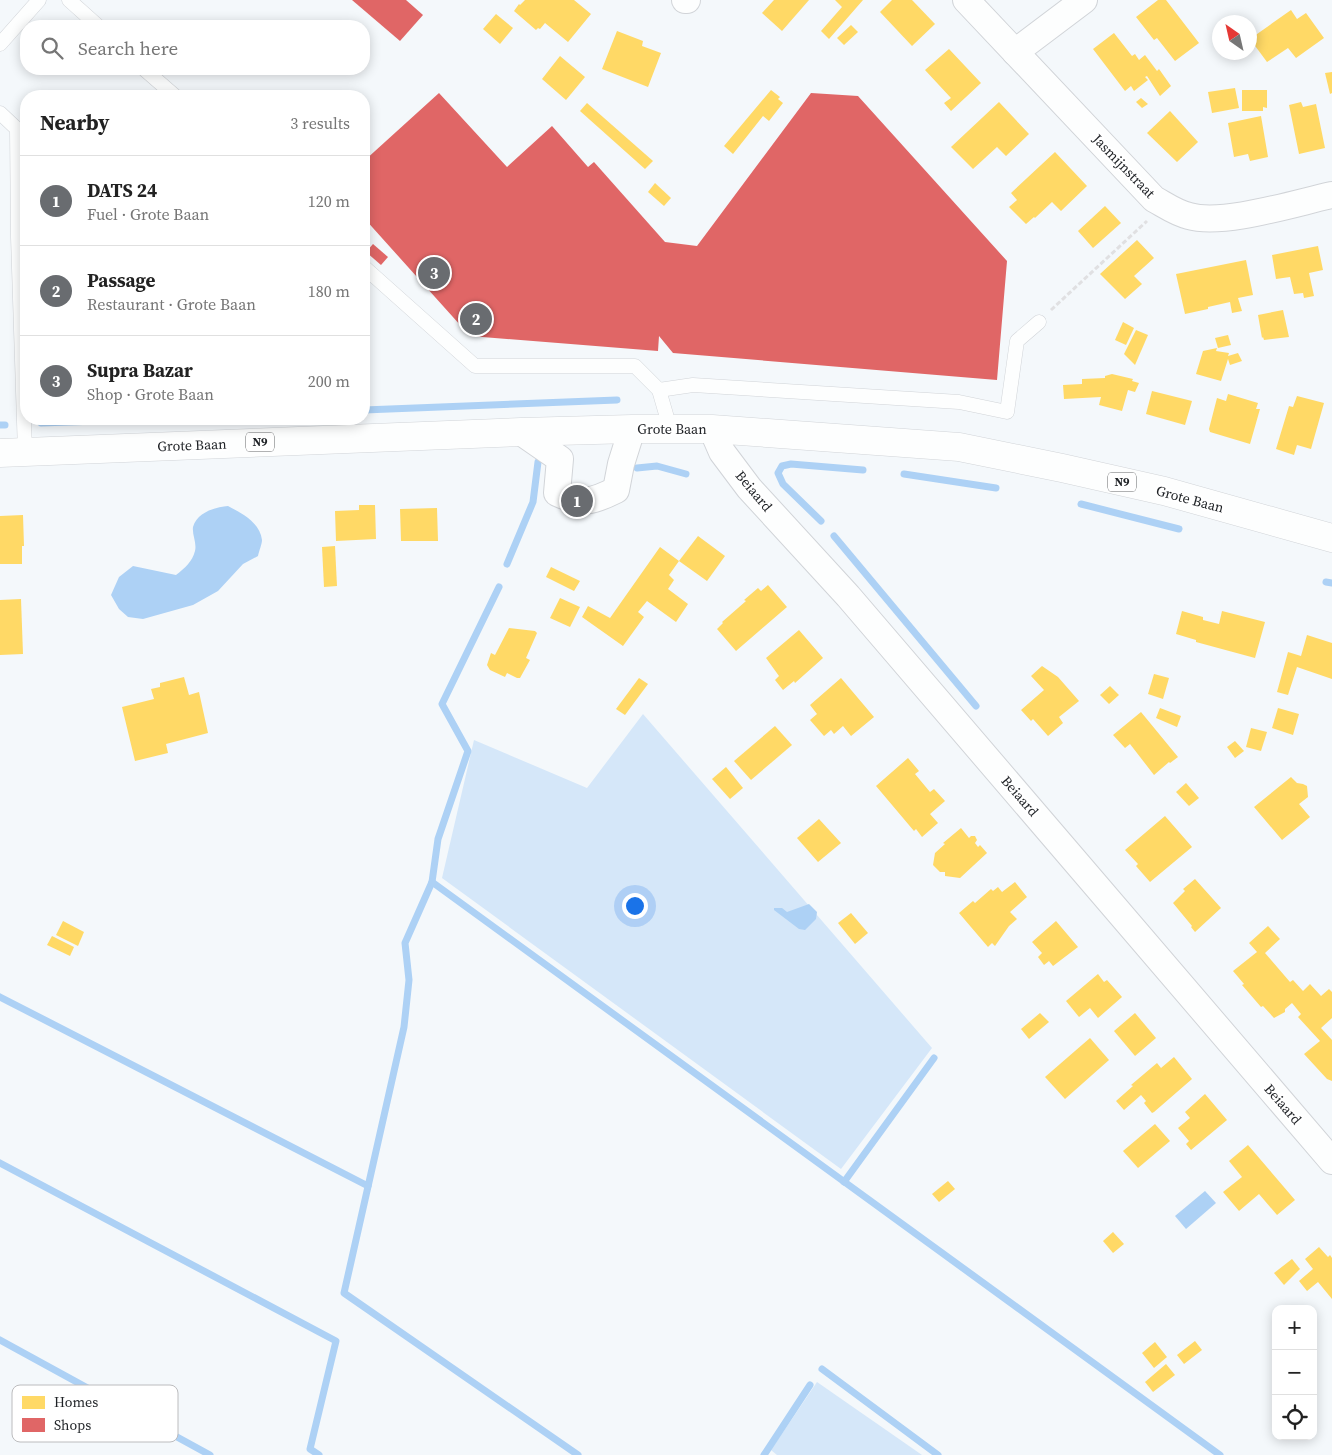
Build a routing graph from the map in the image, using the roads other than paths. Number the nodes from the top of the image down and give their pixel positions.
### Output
1 (38, 0) edge
2 (69, 0) edge
3 (966, 0) edge
4 (1084, 0) edge
5 (21, 20) edge
6 (91, 20) edge
7 (20, 21) edge
8 (0, 44) edge
9 (1015, 52) junction
10 (151, 75) edge
11 (168, 90) edge
12 (0, 113) edge
13 (1332, 194) edge
14 (370, 272) edge
15 (1039, 322) road end
16 (660, 390) junction
17 (670, 428) junction
18 (632, 429) junction
19 (712, 429) junction
20 (521, 432) junction
21 (13, 452) edge
22 (1332, 538) edge
23 (1329, 1150) edge

1 - 5 lane
2 - 6 lane
3 - 9 street, Jasmijnstraat
4 - 9 street
7 - 8 lane
9 - 13 street, Jasmijnstraat
10 - 11 lane
12 - 21 lane
14 - 16 lane
15 - 16 lane
16 - 17 lane
17 - 18 main road, Grote Baan / N9
17 - 19 main road, Grote Baan / N9
18 - 20 main road, Grote Baan / N9
18 - 20 street
19 - 22 main road, Grote Baan / N9
19 - 23 street, Beiaard
20 - 21 main road, Grote Baan / N9

